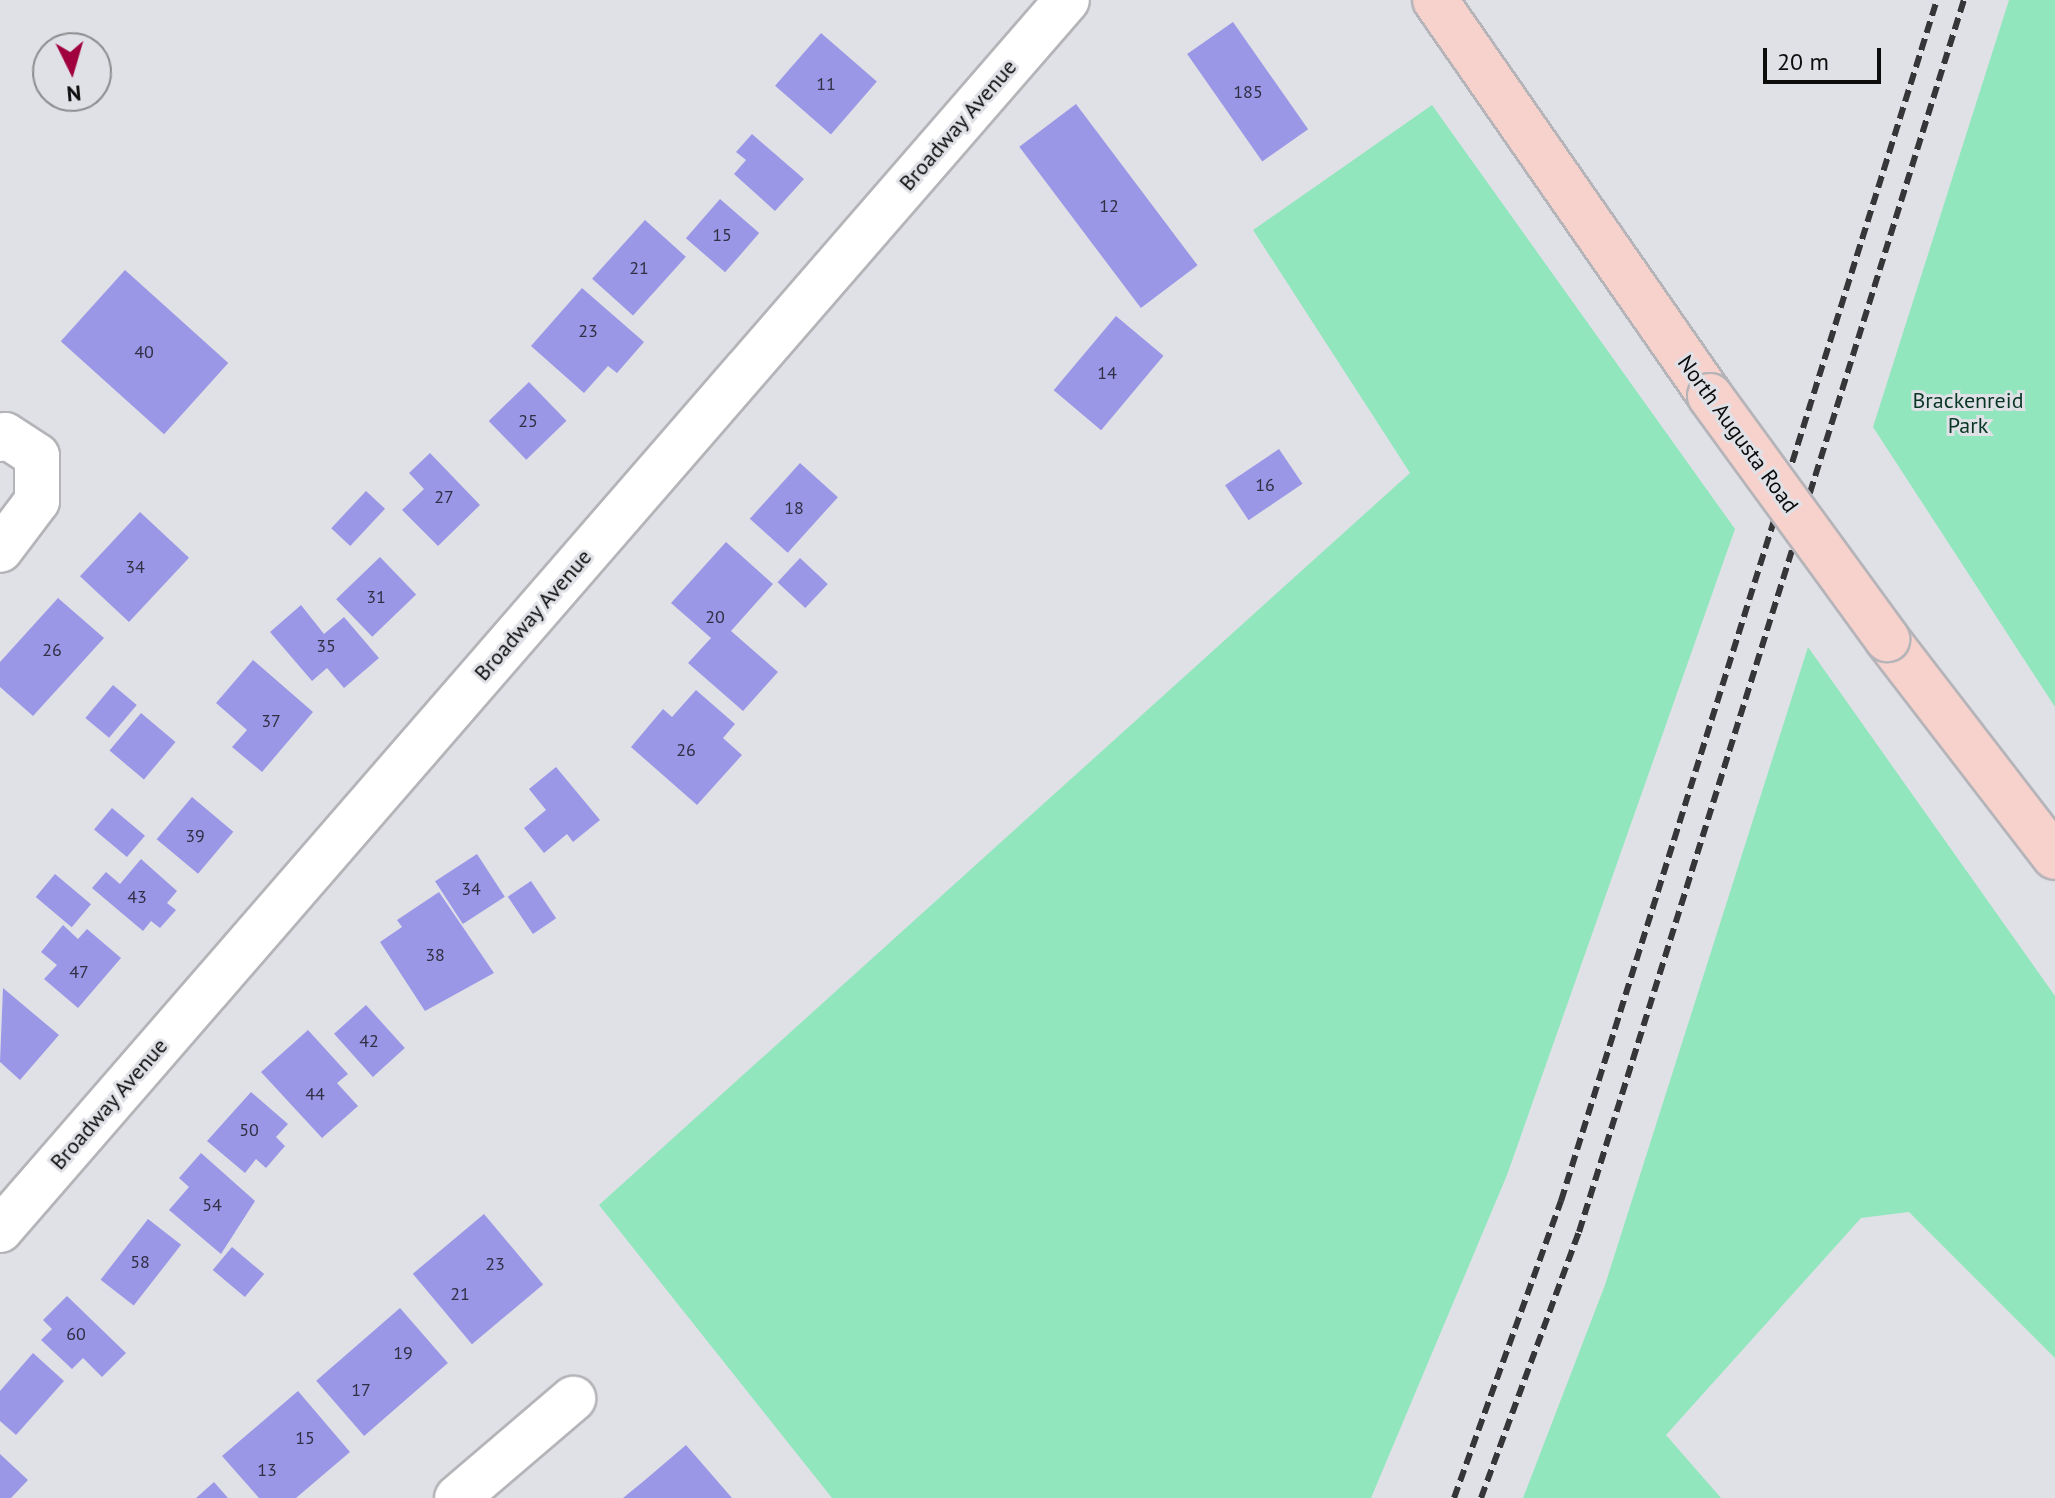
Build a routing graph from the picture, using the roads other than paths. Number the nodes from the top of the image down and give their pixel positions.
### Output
1 (1067, 0) edge
2 (1435, 0) edge
3 (0, 439) edge
4 (0, 550) edge
5 (2055, 857) edge
6 (0, 1230) edge
7 (573, 1399) dead end
8 (457, 1498) edge

1 - 6 street, Broadway Avenue
2 - 5 main road, North Augusta Road, bridge
3 - 4 street
7 - 8 street

